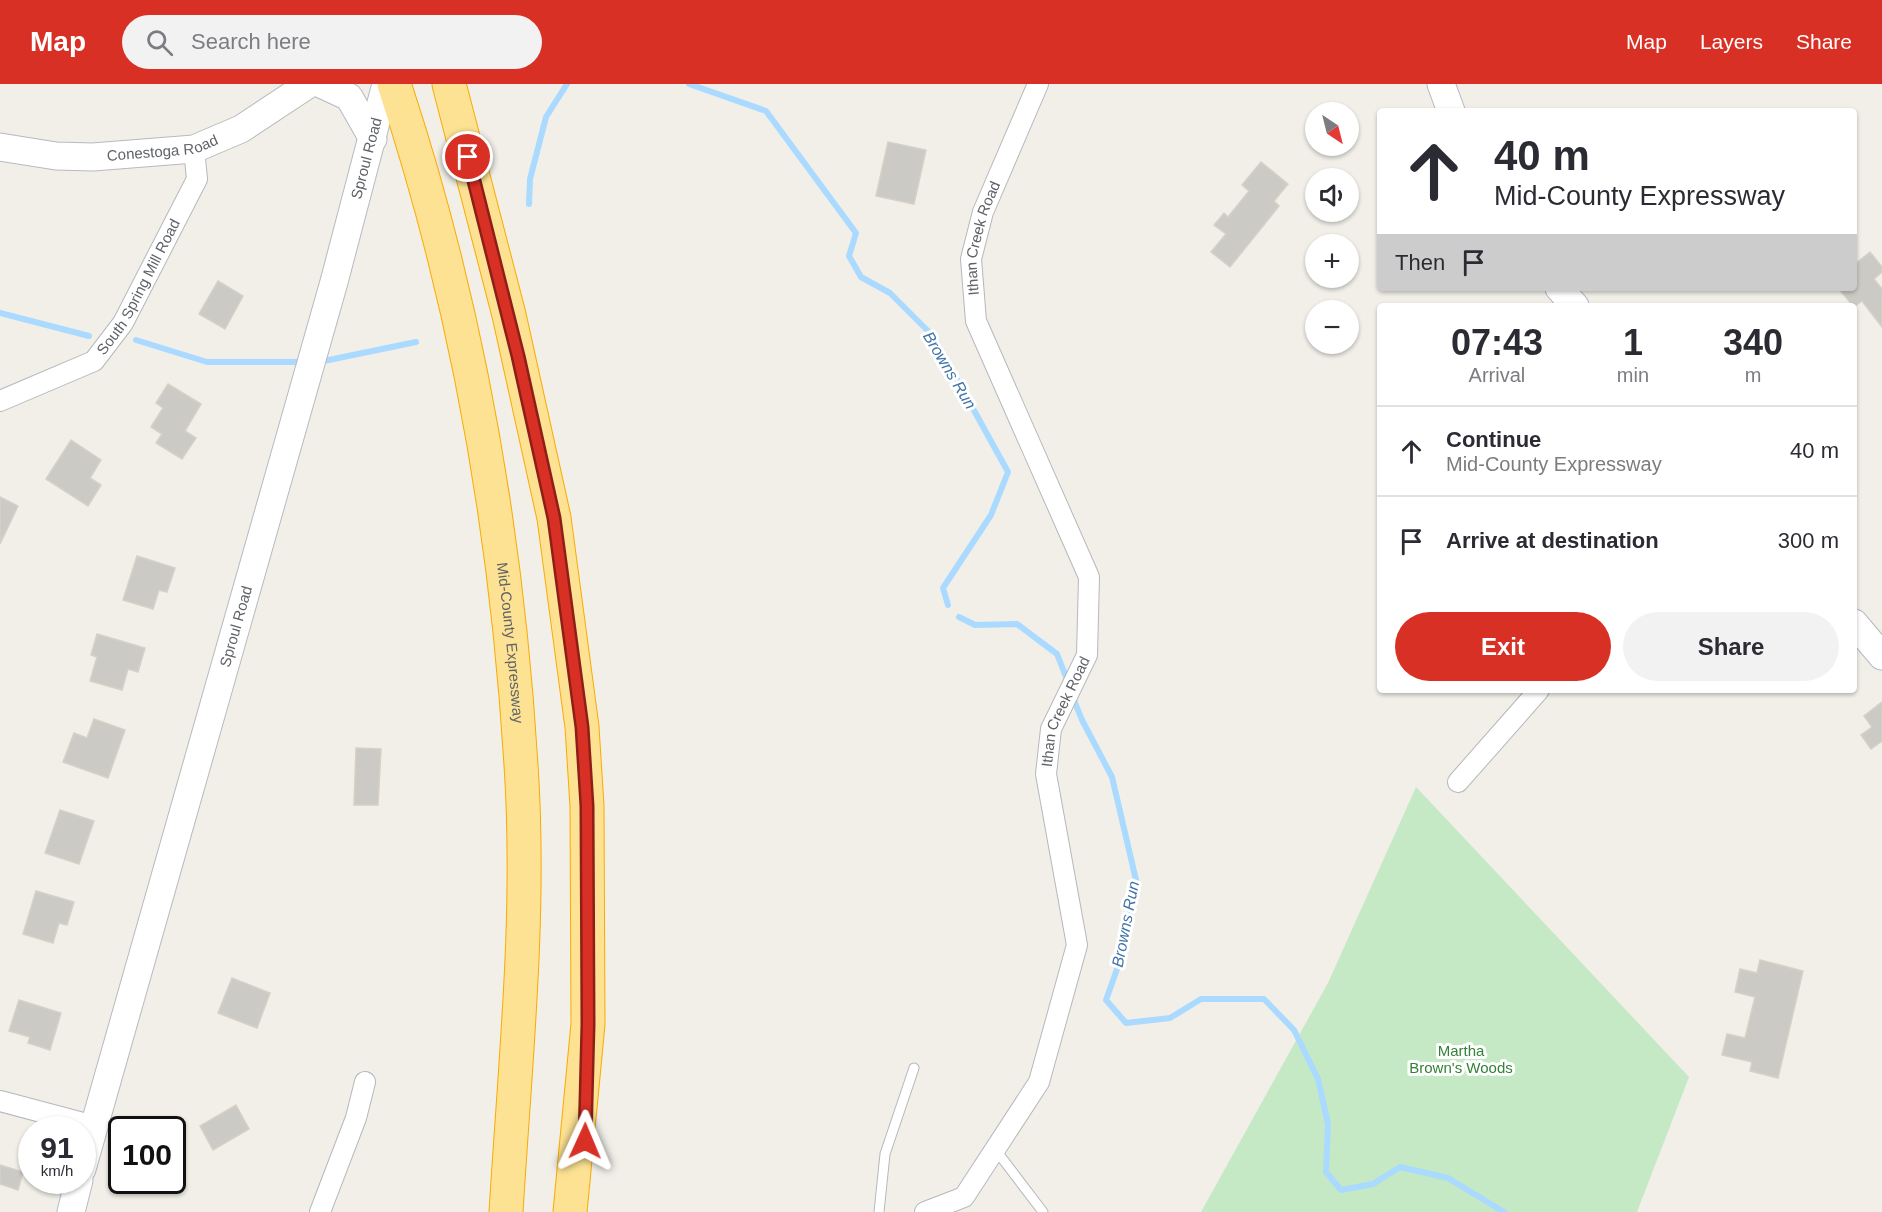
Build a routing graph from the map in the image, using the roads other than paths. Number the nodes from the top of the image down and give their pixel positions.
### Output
1 (309, 84) edge
2 (321, 84) edge
3 (386, 84) edge
4 (394, 84) edge
5 (1038, 84) edge
6 (1441, 84) edge
7 (450, 88) edge
8 (1450, 108) edge
9 (374, 138) junction
10 (0, 147) edge
11 (194, 149) junction
12 (1562, 291) edge
13 (1572, 303) edge
14 (0, 400) edge
15 (1857, 627) edge
16 (1882, 656) edge
17 (1536, 693) edge
18 (1458, 782) dead end
19 (588, 1024) junction
20 (914, 1068) dead end
21 (365, 1082) dead end
22 (0, 1101) edge
23 (56, 1116) edge
24 (96, 1119) edge
25 (995, 1149) junction
26 (76, 1194) edge
27 (71, 1212) edge
28 (320, 1212) edge
29 (506, 1212) edge
30 (570, 1212) edge
31 (583, 1212) edge
32 (879, 1212) edge
33 (925, 1212) edge
34 (1044, 1212) edge

1 - 11 main road, Conestoga Road
2 - 9 main road
3 - 9 main road, Sproul Road
4 - 29 highway, Mid-County Expressway
5 - 25 street, Ithan Creek Road
6 - 8 main road
7 - 19 highway
9 - 24 main road, Sproul Road
10 - 11 main road, Conestoga Road
11 - 14 street, South Spring Mill Road
12 - 13 main road
15 - 16 main road
17 - 18 street
19 - 30 highway
19 - 31 highway
20 - 32 lane
21 - 28 street
22 - 23 street
25 - 33 street, Ithan Creek Road
25 - 34 lane
26 - 27 main road

